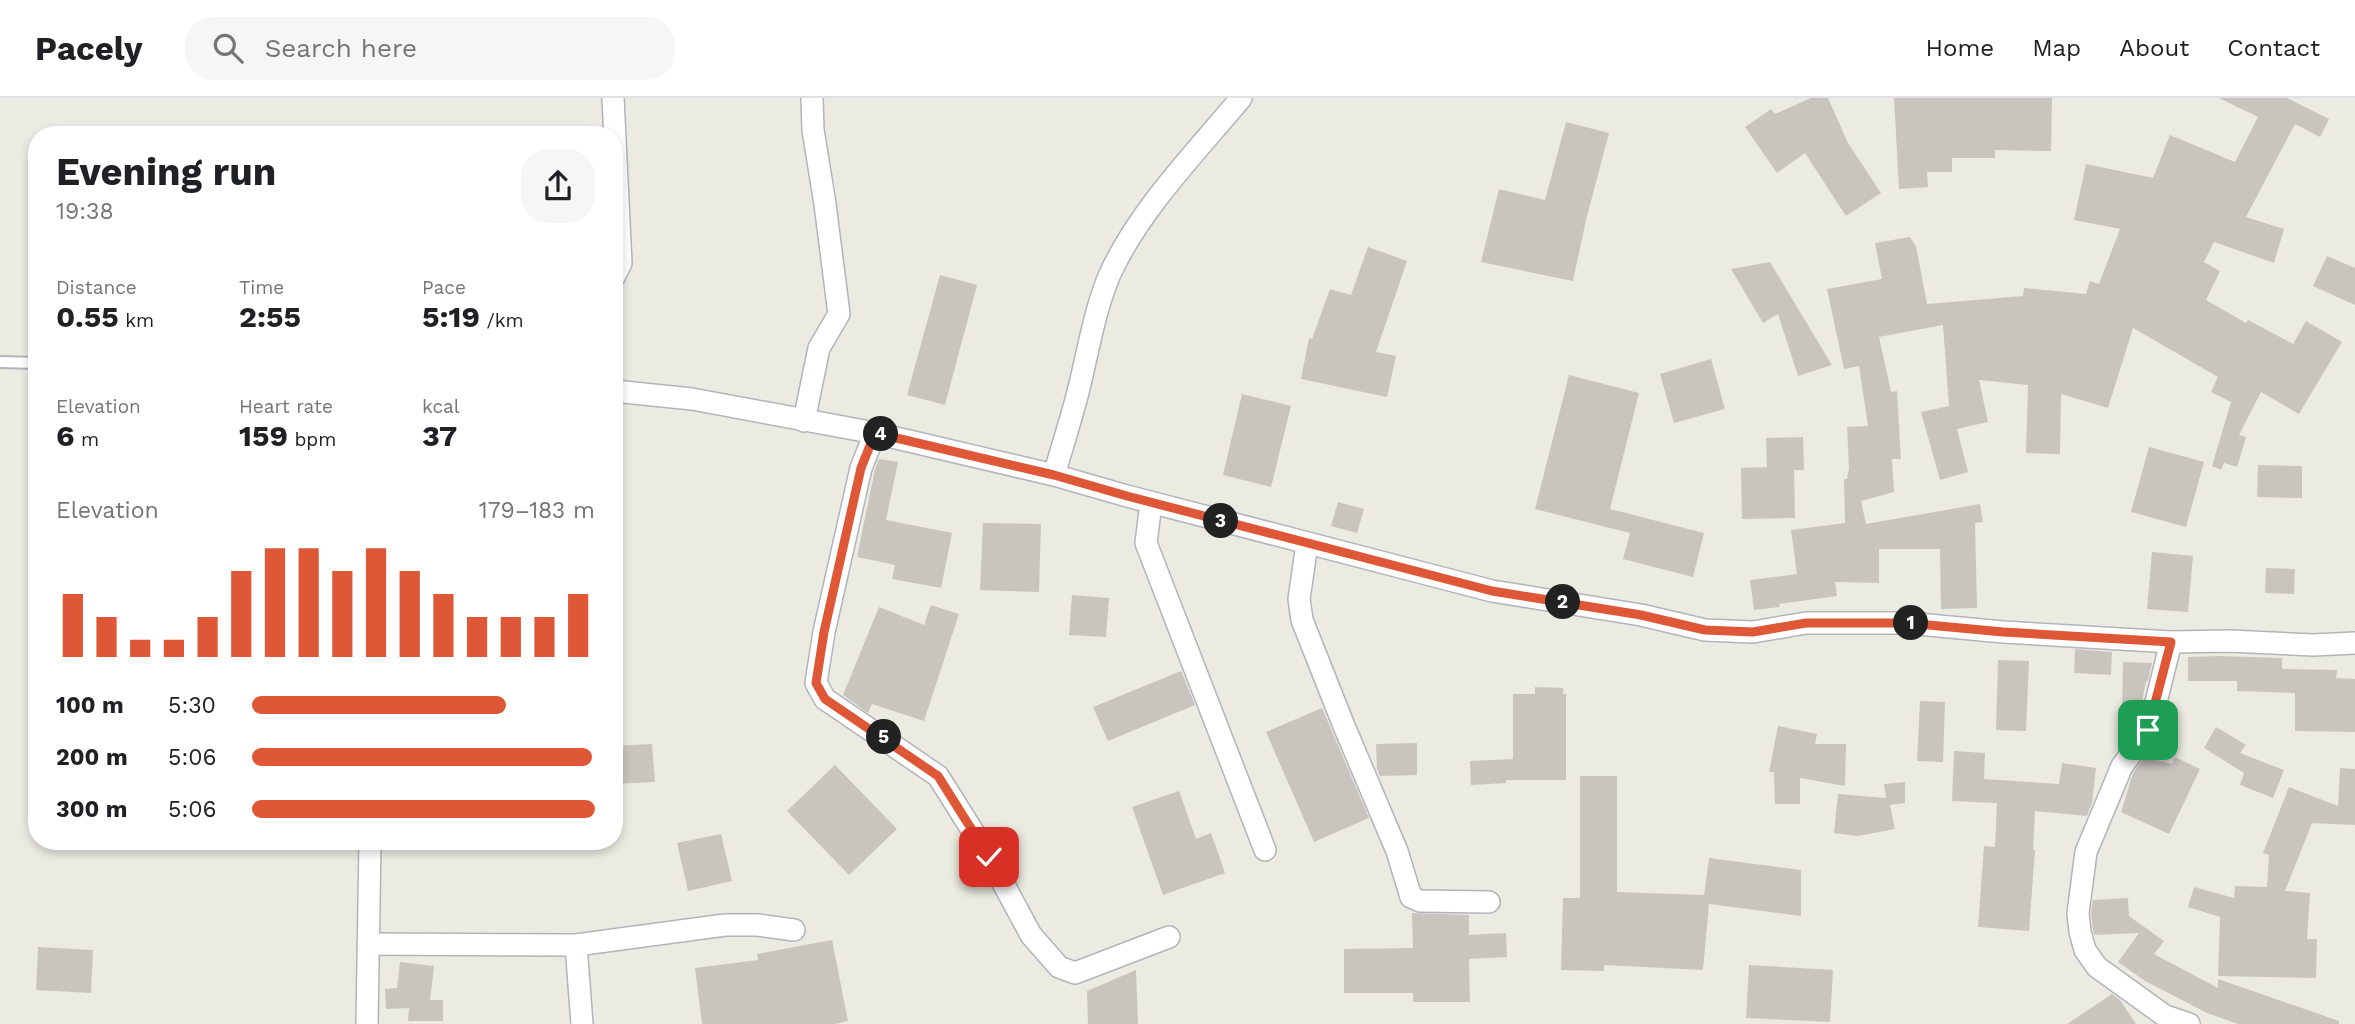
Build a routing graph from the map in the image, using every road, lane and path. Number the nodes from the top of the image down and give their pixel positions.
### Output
1 (613, 98) edge
2 (812, 98) edge
3 (1241, 98) edge
4 (614, 126) edge
5 (0, 362) edge
6 (28, 363) edge
7 (623, 392) edge
8 (804, 421) junction
9 (875, 433) junction
10 (1054, 475) junction
11 (1151, 503) junction
12 (1307, 544) junction
13 (2171, 642) junction
14 (2355, 643) edge
15 (370, 850) edge
16 (1265, 850) dead end
17 (1489, 901) dead end
18 (794, 930) dead end
19 (1169, 937) dead end
20 (368, 944) junction
21 (576, 945) junction
22 (367, 1024) edge
23 (582, 1024) edge
24 (2189, 1024) edge

1 - 4 street
2 - 8 street
3 - 10 street
5 - 6 lane
7 - 8 street
8 - 9 street
9 - 10 street
9 - 19 street
10 - 11 street
11 - 12 street
11 - 16 street
12 - 13 street
12 - 17 street
13 - 14 street
13 - 24 street
15 - 20 street
18 - 21 street
20 - 21 street
20 - 22 street
21 - 23 street

